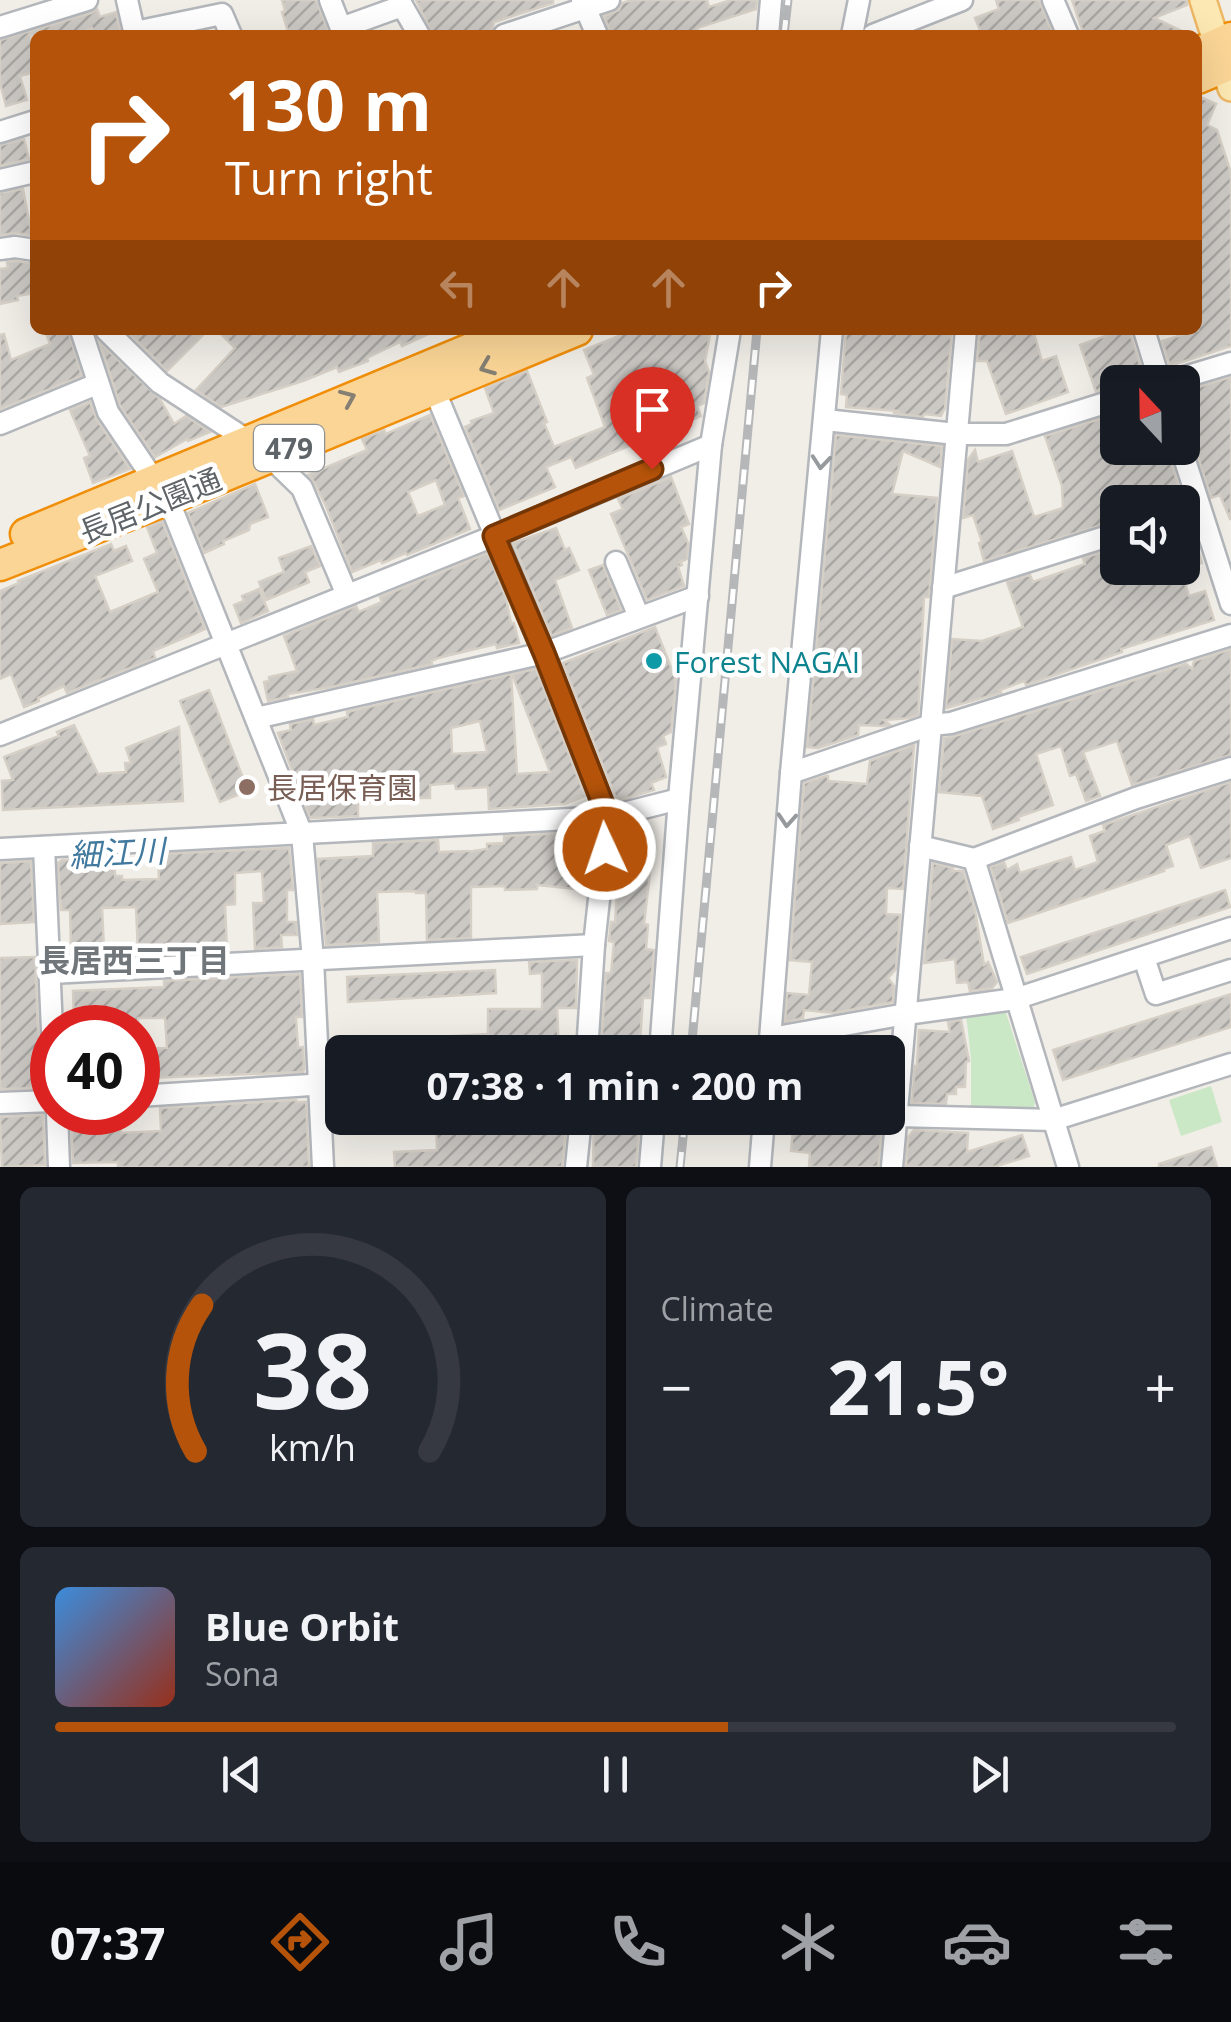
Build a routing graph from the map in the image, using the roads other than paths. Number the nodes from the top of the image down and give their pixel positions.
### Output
1 (86, 0) edge
2 (128, 0) edge
3 (330, 0) edge
4 (608, 0) edge
5 (771, 0) edge
6 (859, 0) edge
7 (962, 0) edge
8 (1054, 0) edge
9 (1203, 0) edge
10 (400, 3) edge
11 (583, 4) edge
12 (29, 18) edge
13 (0, 27) edge
14 (134, 30) edge
15 (152, 30) edge
16 (229, 30) edge
17 (416, 30) edge
18 (517, 30) edge
19 (594, 30) edge
20 (768, 30) edge
21 (853, 30) edge
22 (886, 30) edge
23 (1066, 30) edge
24 (1218, 62) edge
25 (30, 123) edge
26 (0, 132) edge
27 (30, 173) edge
28 (0, 180) edge
29 (0, 249) edge
30 (30, 249) edge
31 (82, 335) edge
32 (111, 335) edge
33 (507, 335) edge
34 (561, 335) edge
35 (729, 335) edge
36 (832, 335) edge
37 (966, 335) edge
38 (1146, 335) edge
39 (1231, 363) edge
40 (1155, 365) edge
41 (1200, 372) edge
42 (429, 377) junction
43 (97, 384) junction
44 (1100, 404) edge
45 (825, 420) junction
46 (0, 424) edge
47 (956, 434) junction
48 (711, 445) junction
49 (258, 448) junction
50 (161, 489) junction
51 (1200, 531) edge
52 (494, 536) junction
53 (1100, 539) edge
54 (0, 544) edge
55 (616, 562) dead end
56 (0, 566) edge
57 (943, 588) junction
58 (347, 595) junction
59 (698, 596) junction
60 (1231, 604) edge
61 (640, 617) junction
62 (1231, 634) edge
63 (227, 643) junction
64 (544, 653) junction
65 (256, 718) junction
66 (931, 724) junction
67 (0, 735) edge
68 (1231, 768) edge
69 (791, 773) junction
70 (679, 799) junction
71 (608, 817) junction
72 (302, 834) junction
73 (920, 846) junction
74 (44, 847) junction
75 (0, 849) edge
76 (974, 860) junction
77 (1231, 928) edge
78 (594, 945) junction
79 (1144, 958) junction
80 (313, 960) junction
81 (1231, 970) edge
82 (50, 972) junction
83 (1014, 998) junction
84 (51, 1005) edge
85 (906, 1014) junction
86 (588, 1035) edge
87 (661, 1035) edge
88 (771, 1035) edge
89 (814, 1035) edge
90 (904, 1035) edge
91 (1231, 1064) edge
92 (320, 1084) junction
93 (325, 1084) edge
94 (160, 1095) edge
95 (30, 1102) edge
96 (0, 1103) edge
97 (905, 1116) edge
98 (1053, 1120) junction
99 (57, 1135) edge
100 (579, 1135) edge
101 (653, 1135) edge
102 (763, 1135) edge
103 (895, 1135) edge
104 (59, 1167) edge
105 (323, 1167) edge
106 (576, 1167) edge
107 (650, 1167) edge
108 (760, 1167) edge
109 (892, 1167) edge
110 (1068, 1167) edge

1 - 12 street
2 - 14 street
3 - 10 street
4 - 11 street
5 - 20 street
6 - 21 street
7 - 22 street
8 - 23 street
9 - 24 main road
10 - 17 street
11 - 18 street
11 - 19 street
12 - 13 street
15 - 16 street
25 - 26 street
27 - 28 street
29 - 30 street
31 - 43 street
32 - 49 street
33 - 42 highway, 長居公園通 / 479
34 -> 42 highway, 長居公園通 / 479
35 - 48 street
36 - 45 street
37 - 47 street
38 - 40 street
39 - 41 street
42 - 49 highway, 長居公園通 / 479
42 - 52 street
43 - 46 street
43 - 50 street
44 - 47 street
45 - 47 street
45 -> 69 street
47 - 57 street
48 - 52 street
48 - 59 street
49 - 50 highway, 長居公園通 / 479
49 - 58 street
50 - 54 highway, 長居公園通 / 479
50 - 56 highway, 長居公園通 / 479
50 - 63 street
51 - 60 street
52 - 58 street
52 - 64 street
53 - 57 street
55 - 61 street
57 - 66 street
58 - 63 street
59 - 61 street
59 - 70 street
61 - 64 street
62 - 66 street
63 - 65 street
63 - 67 street
64 - 65 street
64 - 71 street
65 - 72 street
66 - 69 street
66 - 73 street
68 - 76 street
69 -> 88 street
70 - 71 street
70 - 87 street
71 - 72 street
71 - 78 street
72 - 74 street
72 - 80 street
73 - 76 street
73 - 85 street
74 - 75 street
74 - 82 street
76 - 83 street
77 - 79 street
78 - 80 street
78 - 86 street
79 - 81 street
79 - 83 street
80 - 82 street
80 - 92 street
82 - 84 street
83 - 85 street
83 - 98 street
85 - 89 street
85 - 90 street
91 - 98 street
92 - 93 street
92 - 94 street
92 - 105 street
95 - 96 street
97 - 98 street
98 - 110 street
99 - 104 street
100 - 106 street
101 - 107 street
102 - 108 street
103 - 109 street

